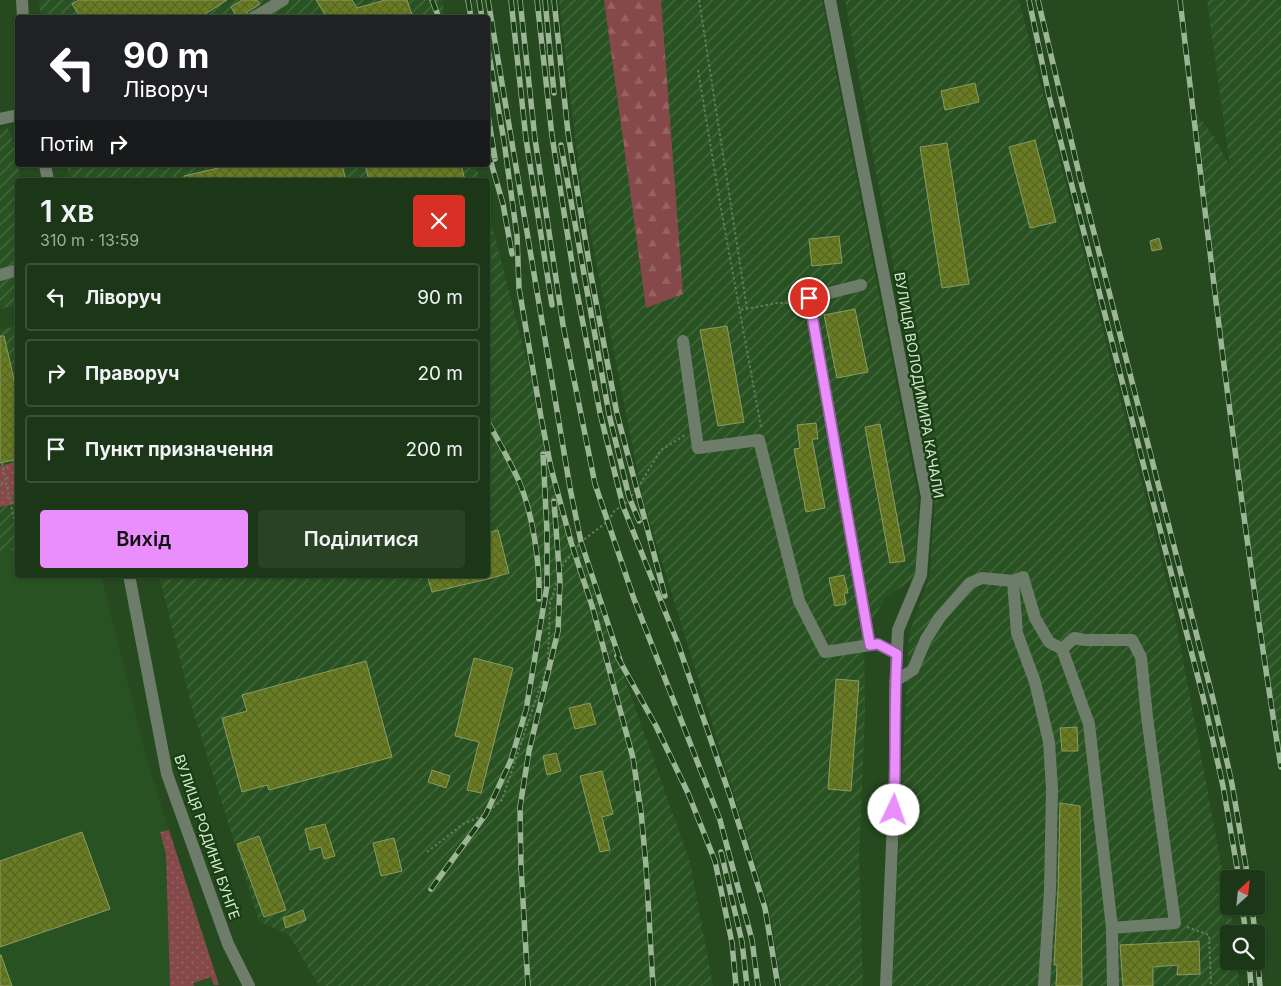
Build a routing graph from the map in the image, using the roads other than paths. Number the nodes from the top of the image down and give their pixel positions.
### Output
1 (22, 0) edge
2 (283, 0) edge
3 (830, 0) edge
4 (23, 15) edge
5 (258, 15) edge
6 (15, 116) edge
7 (0, 119) edge
8 (15, 271) edge
9 (0, 275) edge
10 (861, 285) dead end
11 (683, 341) dead end
12 (134, 578) edge
13 (1013, 581) junction
14 (870, 645) junction
15 (1062, 649) junction
16 (897, 654) junction
17 (895, 681) junction
18 (1112, 928) junction
19 (250, 986) edge
20 (886, 986) edge
21 (1044, 986) edge
22 (1113, 986) edge

1 - 4 street
2 - 5 street
3 - 16 street, ВУЛИЦЯ ВОЛОДИМИРА КАЧАЛИ
6 - 7 street
8 - 9 street
10 - 14 street
11 - 14 street
12 - 19 street, ВУЛИЦЯ РОДИНИ БУНҐЕ
13 - 15 street
13 - 17 street
13 - 21 street
14 - 16 street
15 - 18 street
15 - 18 street
16 - 17 street, ВУЛИЦЯ ВОЛОДИМИРА КАЧАЛИ
17 - 20 street, ВУЛИЦЯ ВОЛОДИМИРА КАЧАЛИ
18 - 22 street

